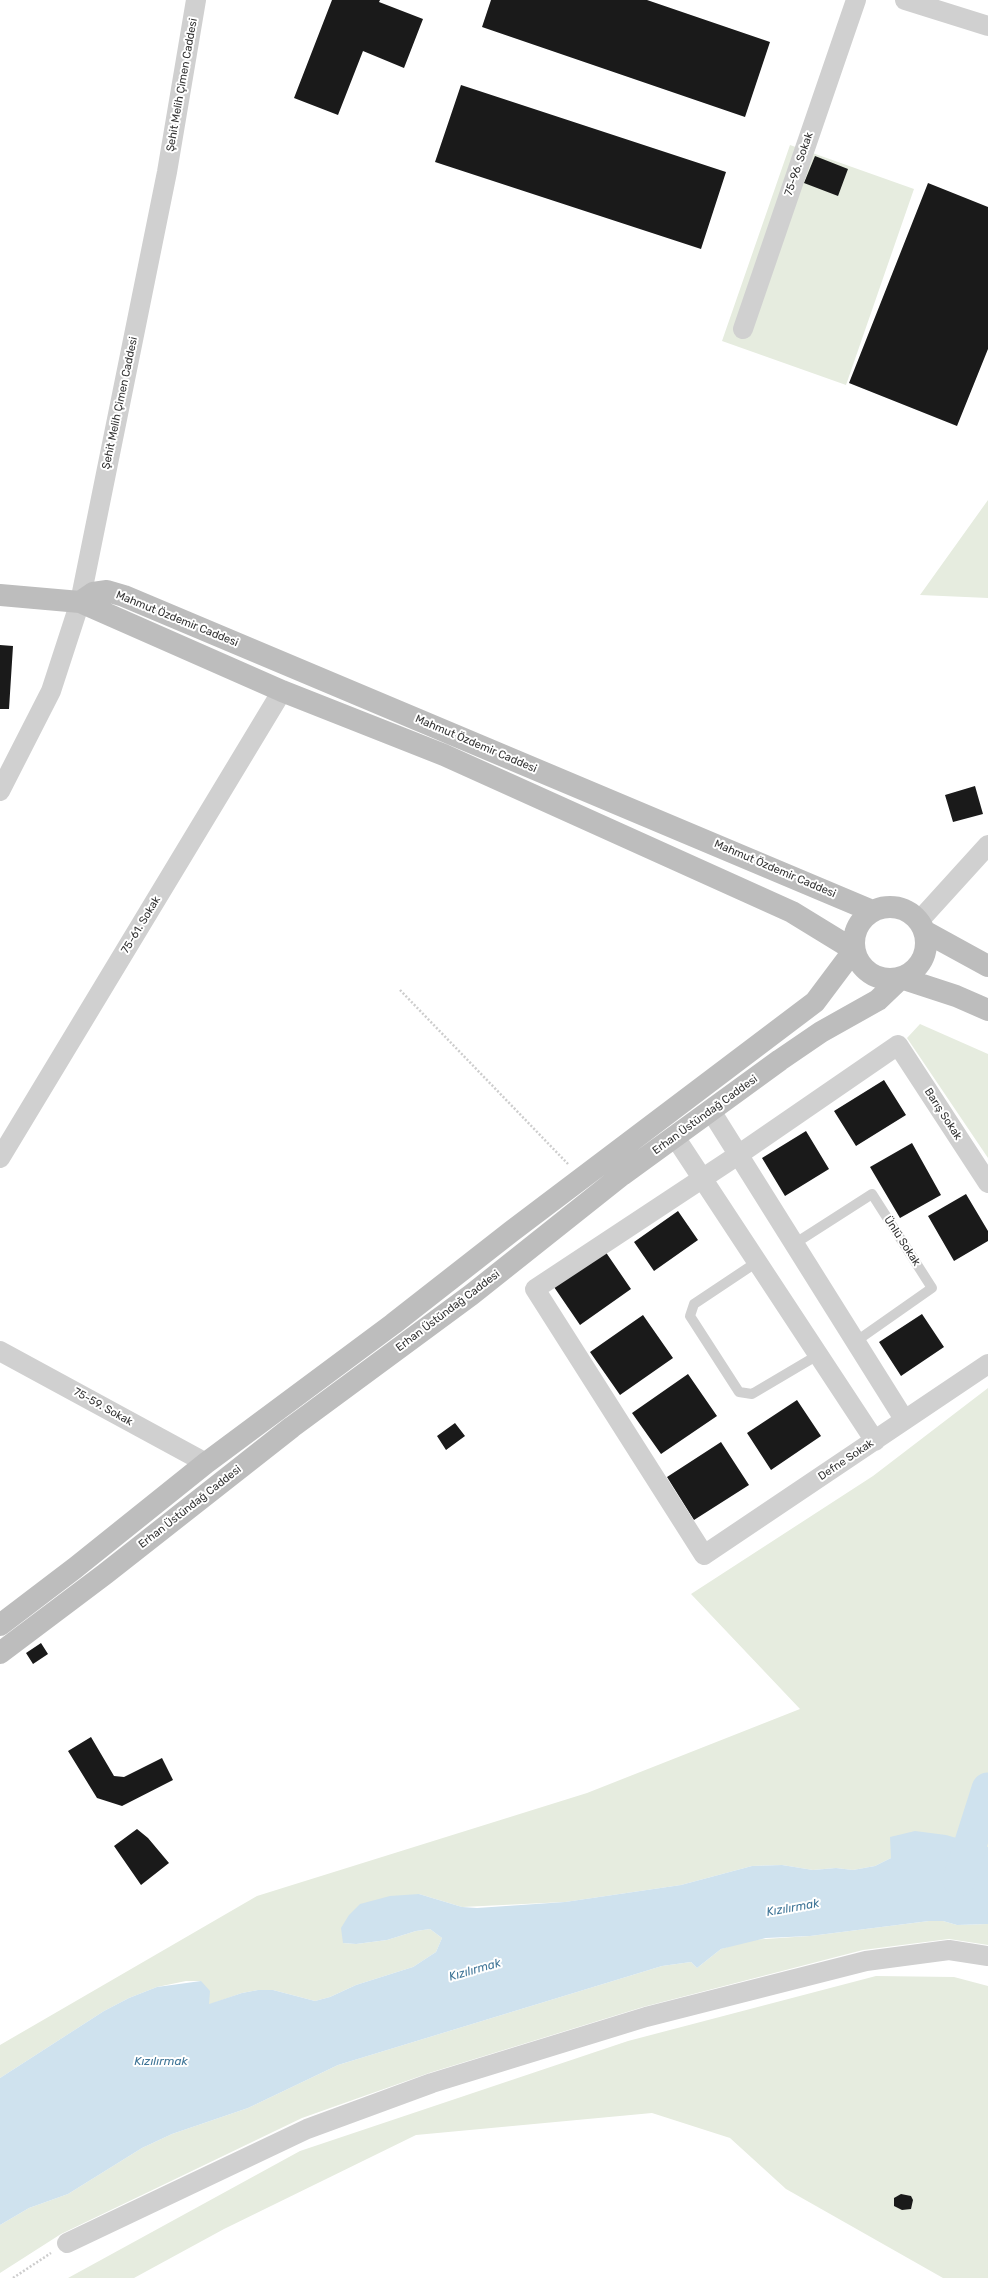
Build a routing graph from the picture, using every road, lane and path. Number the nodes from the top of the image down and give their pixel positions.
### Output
1 (196, 0) edge
2 (856, 0) edge
3 (905, 0) edge
4 (988, 26) edge
5 (743, 328) dead end
6 (0, 595) edge
7 (80, 602) junction
8 (282, 691) junction
9 (0, 792) edge
10 (988, 845) edge
11 (872, 910) junction
12 (922, 926) junction
13 (854, 950) junction
14 (988, 966) edge
15 (901, 978) junction
16 (400, 990) dead end
17 (988, 1010) edge
18 (710, 1111) junction
19 (675, 1137) junction
20 (738, 1155) junction
21 (0, 1158) edge
22 (702, 1178) junction
23 (582, 1179) junction
24 (988, 1183) edge
25 (794, 1244) junction
26 (757, 1262) junction
27 (855, 1342) junction
28 (0, 1351) edge
29 (818, 1355) junction
30 (988, 1364) edge
31 (904, 1420) junction
32 (875, 1441) junction
33 (206, 1463) junction
34 (0, 1625) edge
35 (0, 1653) edge
36 (988, 1956) edge
37 (67, 2243) joint
38 (13, 2278) edge

1 - 7 street, Şehit Melih Çimen Caddesi
2 - 5 street, 75-96. Sokak
3 - 4 street
6 - 7 street, Mahmut Özdemir Caddesi
7 - 8 street, Mahmut Özdemir Caddesi
7 - 9 street, Şehit Melih Çimen Caddesi
7 - 11 street, Mahmut Özdemir Caddesi
8 - 13 street, Mahmut Özdemir Caddesi
8 - 21 street, 75-61. Sokak
10 - 12 street
11 - 12 street
11 - 13 street
12 - 14 street
12 - 15 street
13 - 15 street
13 - 23 street, Erhan Üstündağ Caddesi
15 - 17 street
15 - 18 street, Erhan Üstündağ Caddesi
16 - 23 path
18 - 19 street, Erhan Üstündağ Caddesi
18 - 20 street
19 - 22 street
19 - 35 street, Erhan Üstündağ Caddesi
20 - 22 street
20 - 24 street, Barış Sokak
20 - 25 street
22 - 26 street
22 - 32 street, Defne Sokak
23 - 33 street, Erhan Üstündağ Caddesi
25 - 27 street
25 - 27 lane, Ünlü Sokak
26 - 29 street
26 - 29 lane
27 - 31 street
28 - 33 street, 75-59. Sokak
29 - 32 street
30 - 31 street, Defne Sokak
31 - 32 street, Defne Sokak
33 - 34 street, Erhan Üstündağ Caddesi
36 - 37 street
37 - 38 path

